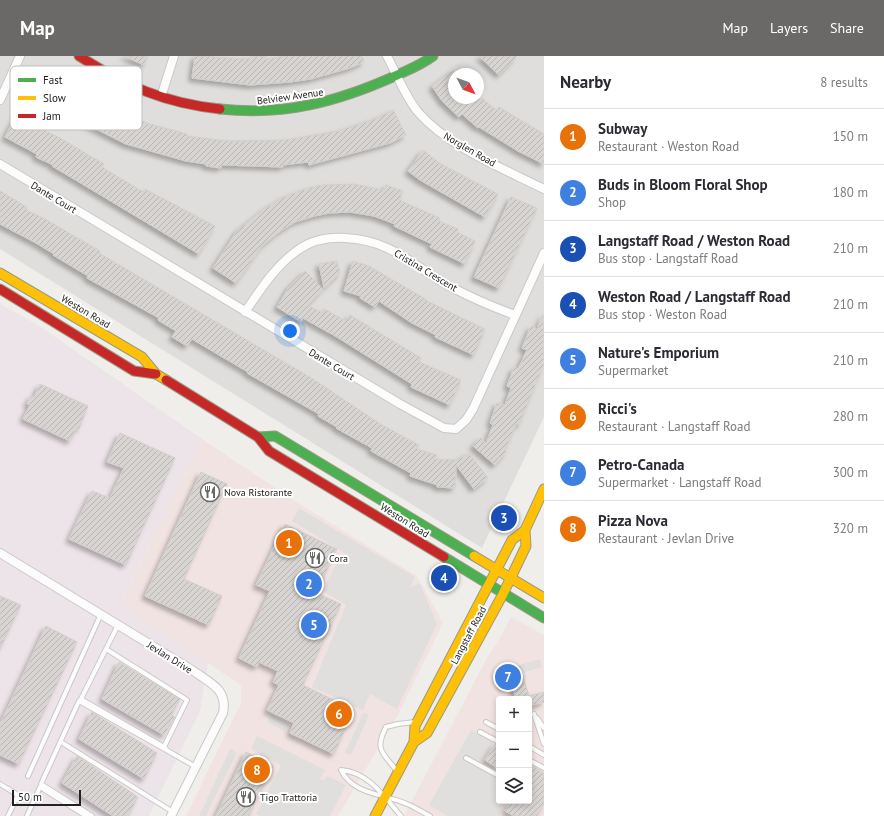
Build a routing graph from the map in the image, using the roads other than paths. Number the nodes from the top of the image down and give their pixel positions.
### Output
1 (20, 56) edge
2 (78, 56) edge
3 (174, 56) edge
4 (387, 56) edge
5 (433, 56) edge
6 (15, 66) edge
7 (96, 66) edge
8 (397, 74) junction
9 (10, 78) edge
10 (142, 91) edge
11 (161, 96) junction
12 (0, 100) edge
13 (0, 164) edge
14 (544, 188) edge
15 (544, 253) edge
16 (0, 273) edge
17 (0, 289) edge
18 (245, 312) junction
19 (515, 315) junction
20 (156, 374) junction
21 (258, 437) junction
22 (544, 489) edge
23 (525, 530) junction
24 (1, 556) edge
25 (497, 569) junction
26 (511, 577) junction
27 (489, 585) junction
28 (503, 594) junction
29 (544, 598) edge
30 (101, 614) junction
31 (544, 618) edge
32 (118, 625) junction
33 (106, 649) junction
34 (418, 722) junction
35 (486, 722) dead end
36 (496, 727) edge
37 (544, 728) edge
38 (480, 732) dead end
39 (496, 740) edge
40 (61, 742) junction
41 (414, 742) junction
42 (544, 744) edge
43 (164, 747) junction
44 (532, 748) edge
45 (168, 751) junction
46 (544, 755) edge
47 (466, 758) dead end
48 (532, 762) edge
49 (196, 767) junction
50 (544, 768) edge
51 (398, 772) junction
52 (496, 774) edge
53 (28, 776) dead end
54 (0, 784) edge
55 (385, 797) junction
56 (172, 814) edge
57 (8, 816) edge
58 (27, 816) edge
59 (86, 816) edge
60 (92, 816) edge
61 (375, 816) edge
62 (401, 816) edge
63 (430, 816) edge

1 - 6 street
2 - 7 main road, Belview Avenue
3 - 11 street
4 - 8 street, Norglen Road
5 - 8 main road, Belview Avenue
8 - 11 main road, Belview Avenue
8 - 14 street, Norglen Road
9 - 12 street
10 - 11 main road, Belview Avenue
13 - 18 street, Dante Court
15 - 19 street, Dante Court
16 - 20 main road, Weston Road
17 - 20 main road, Weston Road
18 - 19 street, Cristina Crescent
18 - 19 street, Dante Court
20 - 21 main road, Weston Road
21 - 25 main road, Weston Road
21 - 27 main road, Weston Road
22 - 23 main road, Langstaff Road
23 - 25 main road, Langstaff Road
23 - 26 main road, Langstaff Road
24 - 30 street, Jevlan Drive
25 - 26 main road, Weston Road
25 - 27 main road, Langstaff Road
26 - 28 main road, Langstaff Road
26 - 29 main road, Weston Road
27 - 28 main road, Weston Road
27 - 34 main road, Langstaff Road
28 - 31 main road, Weston Road
28 - 41 main road, Langstaff Road
30 - 32 street, Jevlan Drive
30 - 53 lane
32 - 33 lane
32 - 49 street, Jevlan Drive
33 - 43 lane
33 - 43 lane
34 - 41 main road, Langstaff Road
34 - 51 lane
35 - 36 lane
37 - 42 lane
38 - 39 lane
40 - 45 lane
40 - 56 lane
40 - 60 lane
41 - 51 main road, Langstaff Road
43 - 45 lane
44 - 46 lane
45 - 49 lane
47 - 52 lane
48 - 50 lane
49 - 56 street, Jevlan Drive
51 - 55 main road, Langstaff Road
54 - 57 lane
55 - 55 lane
55 - 61 main road, Langstaff Road
55 - 62 lane
55 - 63 lane
58 - 59 lane

